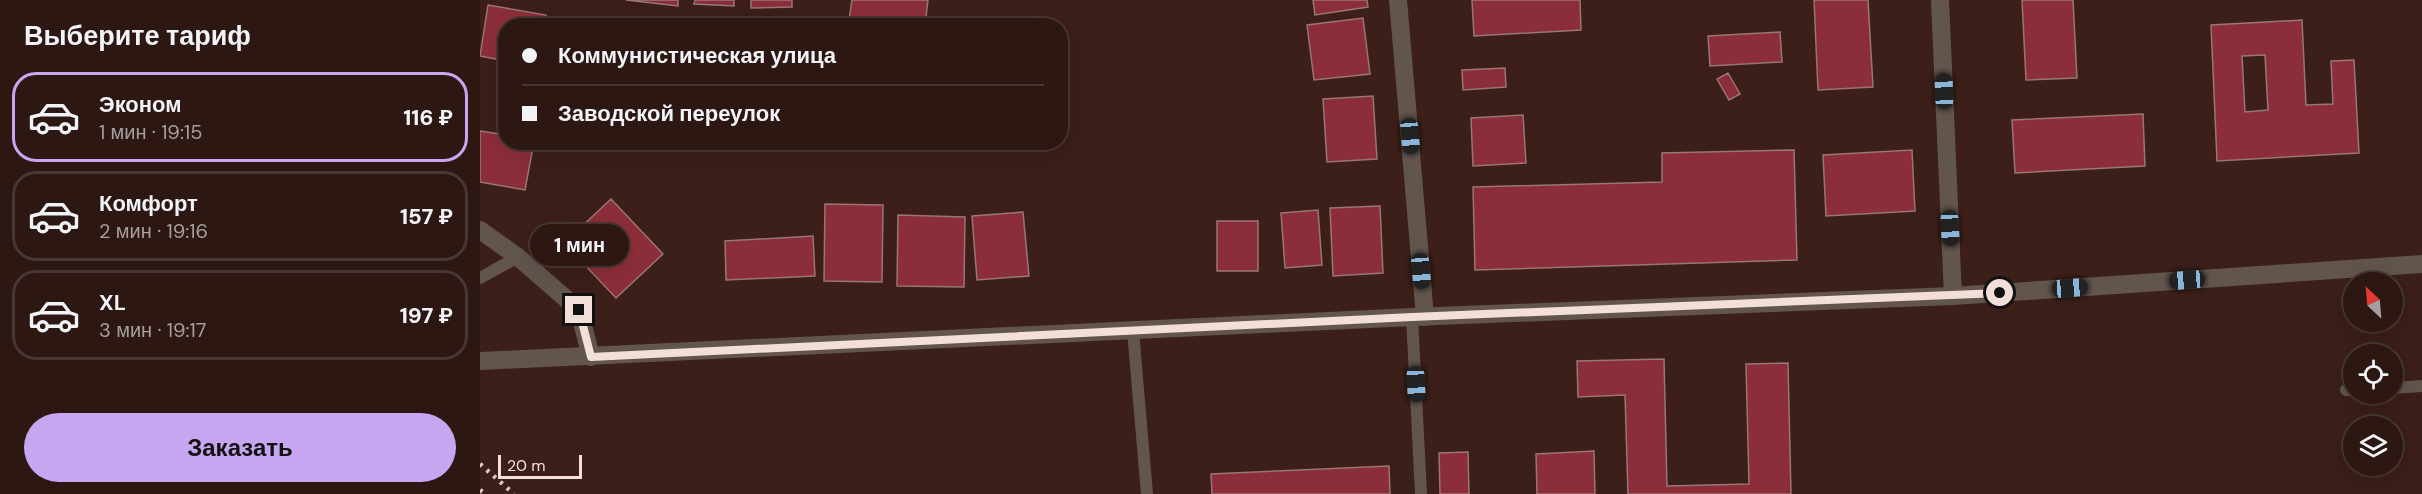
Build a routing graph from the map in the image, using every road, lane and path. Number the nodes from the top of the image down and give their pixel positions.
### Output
1 (1398, 0) edge
2 (1940, 0) edge
3 (480, 230) edge
4 (518, 256) junction
5 (2422, 264) edge
6 (480, 278) edge
7 (1953, 296) junction
8 (1419, 317) junction
9 (1133, 331) junction
10 (591, 357) junction
11 (480, 361) edge
12 (2422, 386) edge
13 (2403, 387) edge
14 (1147, 494) edge
15 (1421, 494) edge

1 - 8 street
2 - 7 street
3 - 4 street
4 - 6 lane
4 - 10 street
5 - 7 street
7 - 8 street
8 - 9 street
8 - 15 lane
9 - 10 street
9 - 14 lane
10 - 11 street
12 - 13 lane

